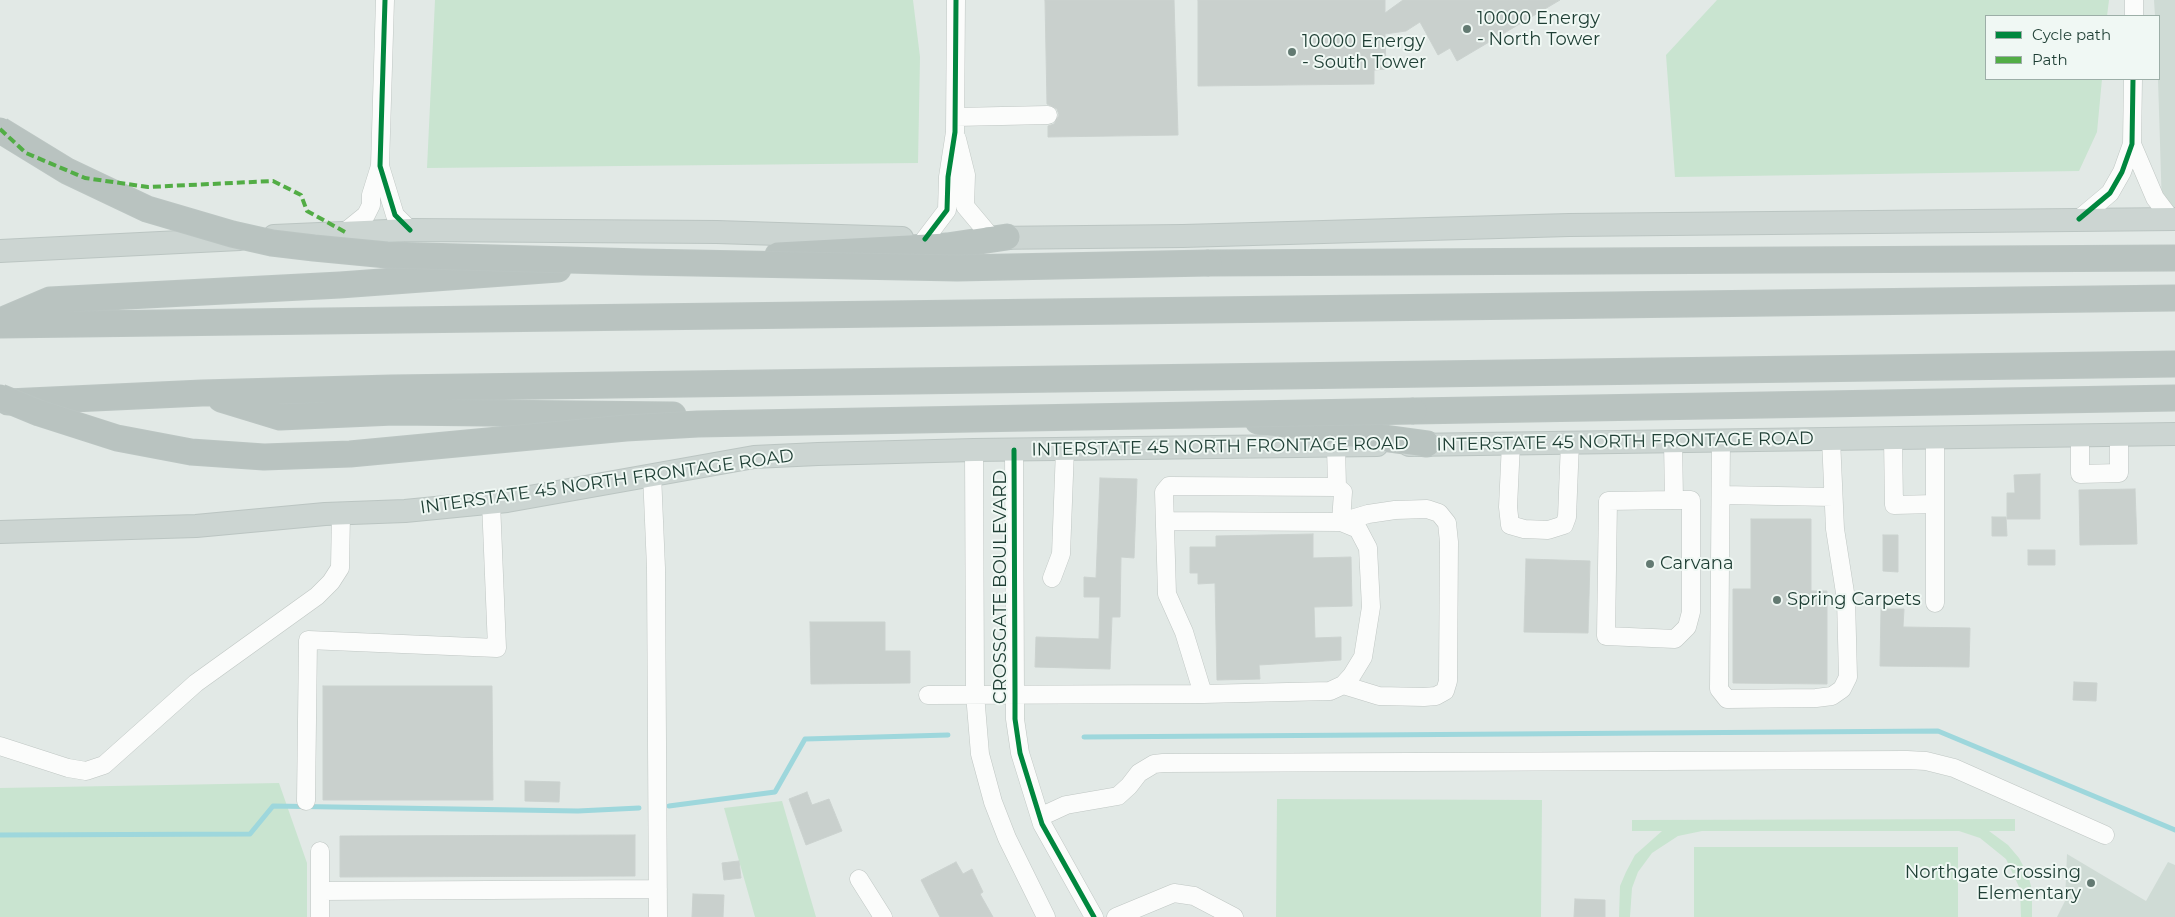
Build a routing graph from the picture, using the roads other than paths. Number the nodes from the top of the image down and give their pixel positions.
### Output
1 (385, 0) edge
2 (956, 0) edge
3 (2134, 0) edge
4 (2134, 15) edge
5 (2133, 80) edge
6 (1048, 115) dead end
7 (955, 124) junction
8 (0, 130) edge
9 (2132, 144) junction
10 (380, 166) junction
11 (2079, 219) junction
12 (2173, 219) edge
13 (410, 230) junction
14 (345, 232) junction
15 (999, 237) junction
16 (925, 239) junction
17 (0, 251) edge
18 (2175, 258) edge
19 (2175, 298) edge
20 (0, 323) edge
21 (2175, 364) edge
22 (202, 393) junction
23 (0, 397) edge
24 (2175, 398) edge
25 (0, 402) edge
26 (2175, 434) edge
27 (2080, 435) junction
28 (2119, 435) junction
29 (1935, 437) junction
30 (1893, 438) junction
31 (1831, 439) junction
32 (1721, 440) junction
33 (1673, 441) junction
34 (1570, 442) junction
35 (1511, 443) junction
36 (1427, 444) junction
37 (1336, 446) junction
38 (1065, 449) junction
39 (974, 450) junction
40 (1014, 450) junction
41 (652, 474) junction
42 (1337, 487) junction
43 (1721, 495) junction
44 (1833, 497) junction
45 (1674, 500) junction
46 (491, 502) junction
47 (1935, 504) junction
48 (341, 514) junction
49 (1165, 521) junction
50 (1342, 522) junction
51 (0, 532) edge
52 (1052, 578) dead end
53 (1935, 603) dead end
54 (1342, 685) junction
55 (975, 694) junction
56 (1015, 694) junction
57 (1203, 694) junction
58 (928, 695) dead end
59 (0, 746) edge
60 (306, 801) dead end
61 (1040, 817) junction
62 (2105, 835) dead end
63 (320, 851) dead end
64 (859, 879) dead end
65 (658, 889) junction
66 (320, 891) junction
67 (320, 917) edge
68 (658, 917) edge
69 (883, 917) edge
70 (1046, 917) edge
71 (1094, 917) edge
72 (1116, 917) edge
73 (1234, 917) edge

1 - 10 street
2 - 7 street
3 - 4 street
5 - 9 street
6 - 7 street
7 - 15 street
7 - 16 street
8 - 18 highway, bridge
9 - 11 street
9 - 12 street
10 - 13 street
10 - 14 street
11 - 12 main road
11 - 15 main road
13 - 14 main road
13 - 16 main road
14 - 17 main road
15 - 16 main road
15 - 20 highway
19 - 20 highway
21 - 22 highway
22 - 25 highway
22 - 36 highway
23 - 24 highway, bridge
26 - 28 main road, INTERSTATE 45 NORTH FRONTAGE ROAD
27 - 28 main road, INTERSTATE 45 NORTH FRONTAGE ROAD
27 - 28 street
27 - 29 main road, INTERSTATE 45 NORTH FRONTAGE ROAD
29 - 30 main road, INTERSTATE 45 NORTH FRONTAGE ROAD
29 - 47 street
30 - 31 main road, INTERSTATE 45 NORTH FRONTAGE ROAD
30 - 47 street
31 - 32 main road, INTERSTATE 45 NORTH FRONTAGE ROAD
31 - 44 street
32 - 33 main road, INTERSTATE 45 NORTH FRONTAGE ROAD
32 - 43 street
33 - 34 main road, INTERSTATE 45 NORTH FRONTAGE ROAD
33 - 45 street
34 - 35 main road, INTERSTATE 45 NORTH FRONTAGE ROAD
34 - 35 street
35 - 36 main road, INTERSTATE 45 NORTH FRONTAGE ROAD
36 - 37 main road, INTERSTATE 45 NORTH FRONTAGE ROAD
37 - 38 main road, INTERSTATE 45 NORTH FRONTAGE ROAD
37 - 42 street
38 - 40 main road, INTERSTATE 45 NORTH FRONTAGE ROAD
38 - 52 street
39 - 40 main road, INTERSTATE 45 NORTH FRONTAGE ROAD
39 - 41 main road, INTERSTATE 45 NORTH FRONTAGE ROAD
39 - 55 street, CROSSGATE BOULEVARD
40 - 56 street, CROSSGATE BOULEVARD
41 - 46 main road, INTERSTATE 45 NORTH FRONTAGE ROAD
41 - 65 street
42 - 49 street
42 - 50 street
43 - 44 street
43 - 44 street
45 - 45 street
46 - 48 main road, INTERSTATE 45 NORTH FRONTAGE ROAD
46 - 60 street
47 - 53 street
48 - 51 main road, INTERSTATE 45 NORTH FRONTAGE ROAD
48 - 59 street
49 - 50 street
49 - 57 street
50 - 54 street
50 - 54 street
54 - 57 street
55 - 56 street
55 - 58 street
55 - 70 street, CROSSGATE BOULEVARD
56 - 57 street
56 - 61 street, CROSSGATE BOULEVARD
61 - 62 street
61 - 71 street, CROSSGATE BOULEVARD
63 - 66 street
64 - 69 street
65 - 66 street
65 - 68 street
66 - 67 street
72 - 73 street

